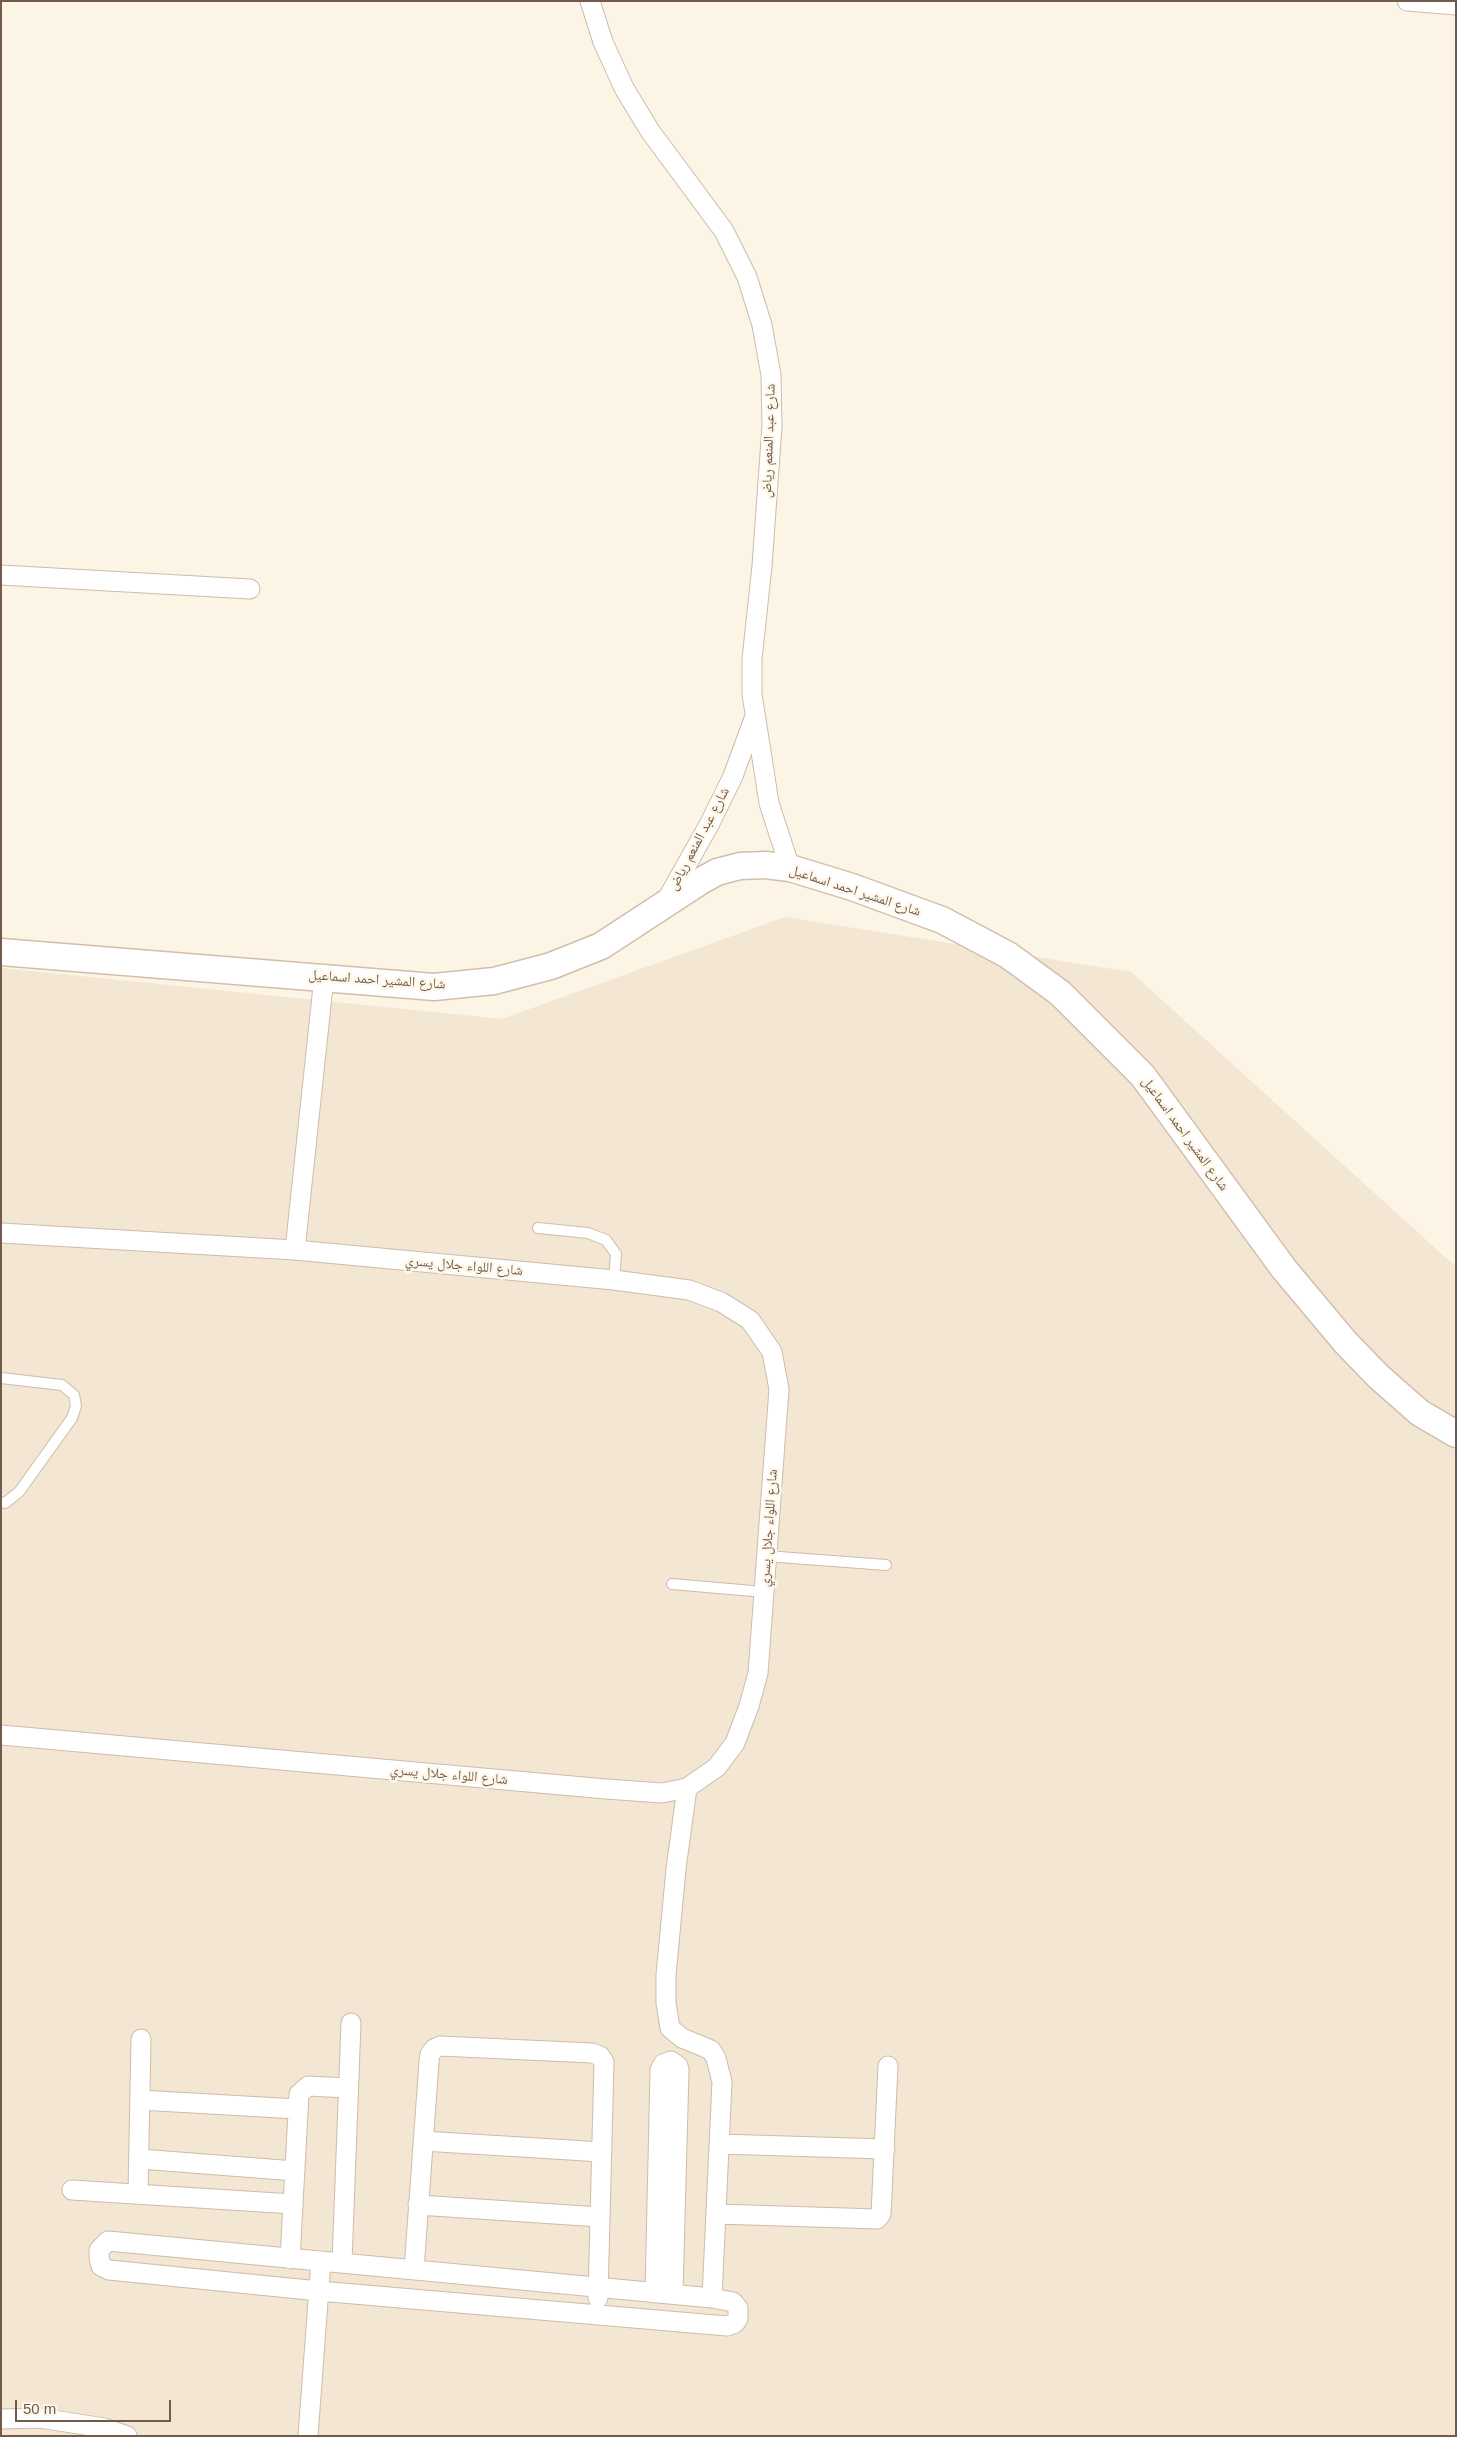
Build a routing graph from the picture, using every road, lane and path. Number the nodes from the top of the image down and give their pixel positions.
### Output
1 (590, 1) edge
2 (1407, 1) edge
3 (1456, 5) edge
4 (1, 575) edge
5 (250, 589) dead end
6 (755, 718) junction
7 (790, 868) junction
8 (664, 904) junction
9 (1, 952) edge
10 (324, 977) junction
11 (538, 1228) dead end
12 (1, 1233) edge
13 (294, 1250) junction
14 (614, 1280) junction
15 (1, 1378) edge
16 (1456, 1434) edge
17 (1, 1502) edge
18 (766, 1556) junction
19 (886, 1565) dead end
20 (672, 1584) dead end
21 (764, 1592) junction
22 (1, 1735) edge
23 (686, 1788) junction
24 (352, 2023) dead end
25 (141, 2039) dead end
26 (888, 2066) dead end
27 (348, 2088) junction
28 (140, 2100) junction
29 (298, 2109) junction
30 (423, 2140) junction
31 (719, 2144) junction
32 (885, 2149) junction
33 (602, 2152) junction
34 (140, 2160) junction
35 (295, 2171) junction
36 (72, 2190) dead end
37 (138, 2193) junction
38 (293, 2204) junction
39 (418, 2205) junction
40 (717, 2214) junction
41 (600, 2217) junction
42 (290, 2259) junction
43 (321, 2261) junction
44 (342, 2262) junction
45 (414, 2270) junction
46 (598, 2288) junction
47 (319, 2291) junction
48 (664, 2294) junction
49 (712, 2298) junction
50 (598, 2315) junction
51 (1, 2420) edge
52 (127, 2436) edge
53 (308, 2436) edge

1 - 6 street, شارع عبد المنعم رياض
2 - 3 street
4 - 5 street
6 - 7 street, شارع عبد المنعم رياض
6 - 8 street, شارع عبد المنعم رياض
7 - 8 street, شارع المشير احمد اسماعيل
7 - 16 street, شارع المشير احمد اسماعيل
8 - 10 street, شارع المشير احمد اسماعيل
9 - 10 street, شارع المشير احمد اسماعيل
10 - 13 street
11 - 14 lane
12 - 13 street, شارع اللواء جلال يسري
13 - 14 street, شارع اللواء جلال يسري
14 - 18 street, شارع اللواء جلال يسري
15 - 17 lane
18 - 19 lane
18 - 21 street, شارع اللواء جلال يسري
20 - 21 lane
21 - 23 street, شارع اللواء جلال يسري
22 - 23 street, شارع اللواء جلال يسري
23 - 31 street
24 - 27 street
25 - 28 street
26 - 32 street
27 - 29 street
27 - 44 street
28 - 29 street
28 - 34 street
29 - 35 street
30 - 33 street
30 - 33 street
30 - 39 street
31 - 32 street
31 - 40 street
32 - 40 street
33 - 41 street
34 - 35 street
34 - 37 street
35 - 38 street
36 - 37 street
37 - 38 street
38 - 42 street
39 - 41 street
39 - 45 street
40 - 49 street
41 - 46 street
42 - 43 street
42 - 47 street
43 - 44 street
43 - 47 street
44 - 45 street
45 - 46 street
46 - 48 street
46 - 50 street
47 - 50 street
47 - 53 street
48 - 48 street
48 - 49 street
49 - 50 street
51 - 52 street

